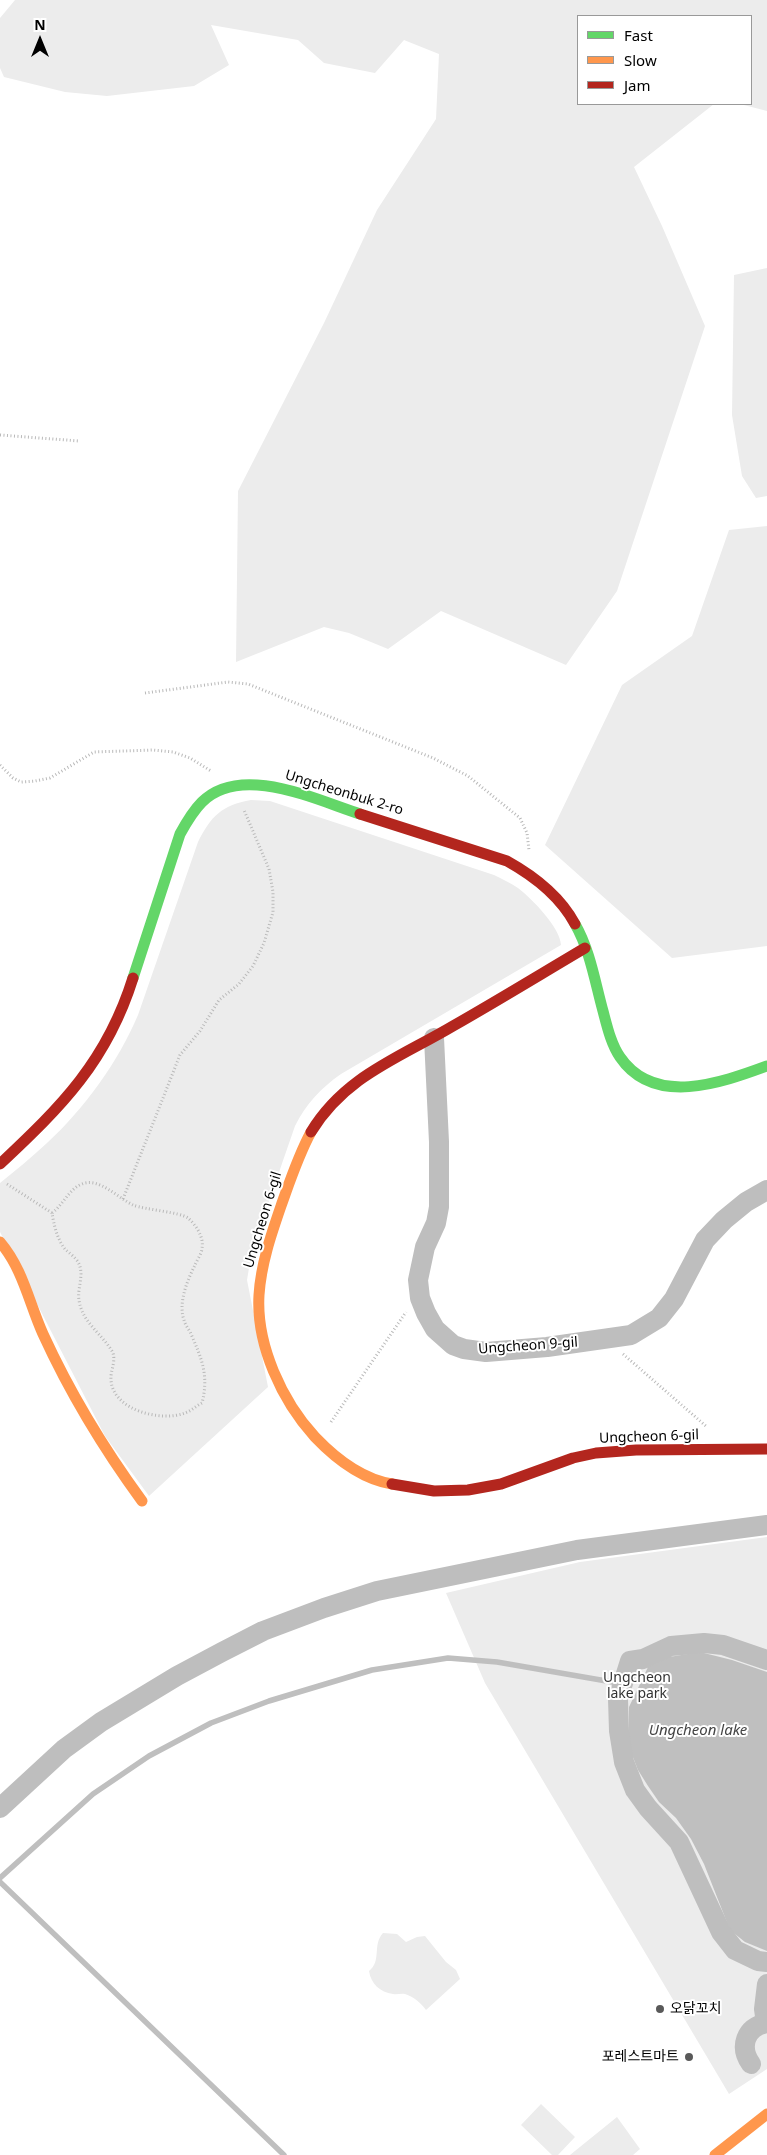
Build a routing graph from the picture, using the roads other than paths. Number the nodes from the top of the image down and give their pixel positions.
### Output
1 (585, 948) junction
2 (434, 1038) junction
3 (767, 1066) edge
4 (0, 1164) edge
5 (767, 1190) edge
6 (0, 1242) edge
7 (767, 1449) edge
8 (142, 1501) dead end
9 (767, 1525) edge
10 (767, 1660) edge
11 (0, 1808) edge
12 (767, 1962) edge
13 (767, 1984) edge
14 (766, 2023) edge
15 (751, 2064) dead end
16 (767, 2114) edge
17 (715, 2155) edge

1 - 2 street, Ungcheon 6-gil
1 - 3 street, Ungcheonbuk 2-ro
1 - 4 street, Ungcheonbuk 2-ro
2 - 5 street, Ungcheon 9-gil
2 - 7 street, Ungcheon 6-gil
6 - 8 street
9 - 11 street
10 - 12 street
13 - 14 street
14 - 15 street
16 - 17 street

